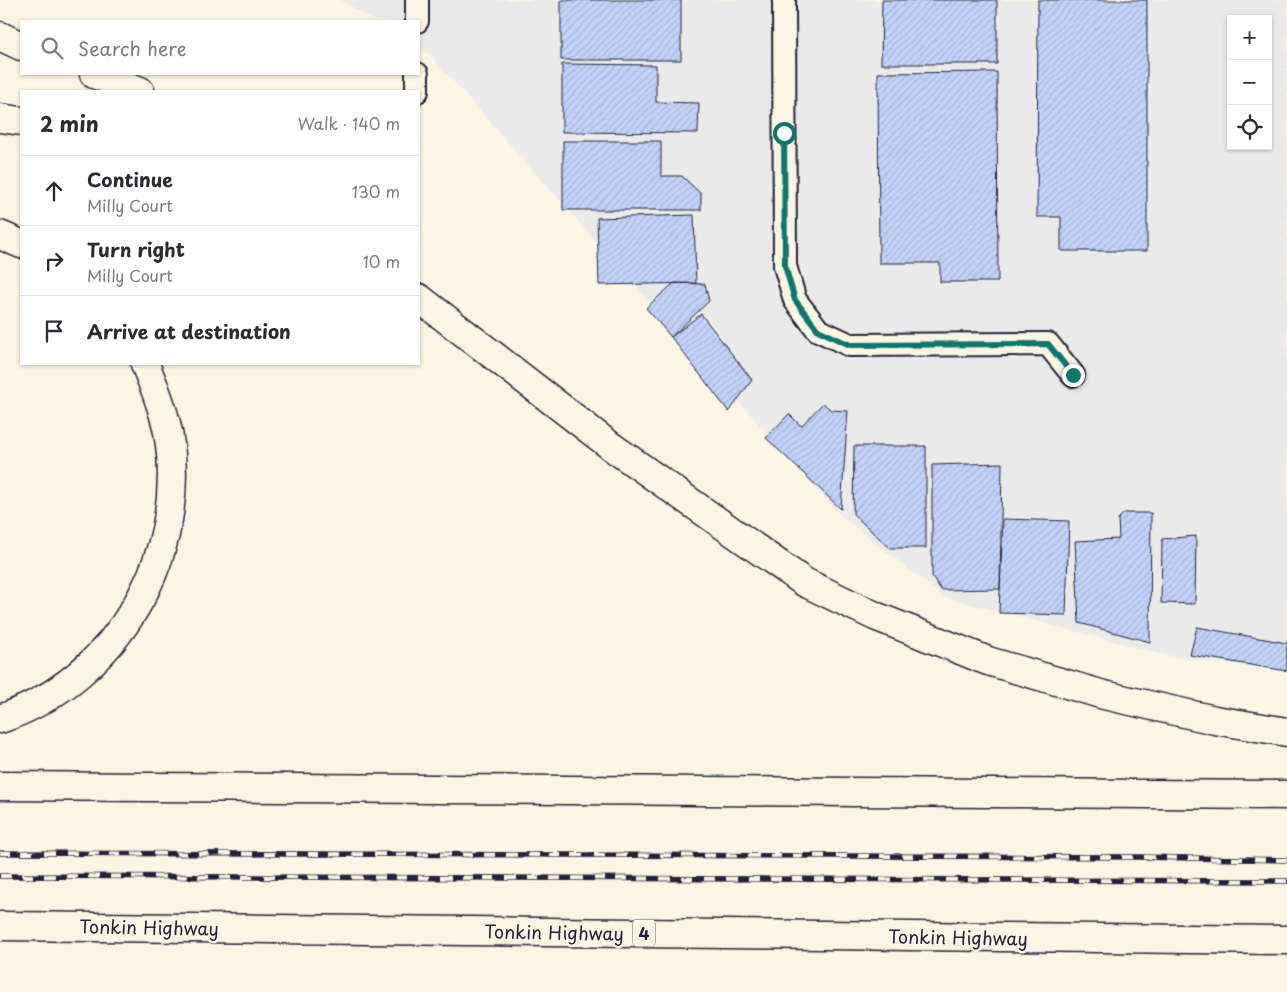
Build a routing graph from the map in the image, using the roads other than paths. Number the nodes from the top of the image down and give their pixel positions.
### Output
1 (417, 0) edge
2 (784, 0) edge
3 (417, 20) edge
4 (0, 36) edge
5 (20, 46) edge
6 (97, 75) edge
7 (417, 75) edge
8 (137, 90) edge
9 (417, 90) edge
10 (0, 118) edge
11 (20, 121) edge
12 (0, 235) edge
13 (20, 244) edge
14 (420, 299) edge
15 (145, 365) edge
16 (1073, 375) dead end
17 (0, 719) edge
18 (1287, 732) edge
19 (0, 786) edge
20 (1287, 794) edge
21 (0, 926) edge
22 (1287, 940) edge

1 - 3 street
2 - 16 street
4 - 5 highway
6 - 8 highway
7 - 9 street
10 - 11 highway
12 - 13 highway
14 - 18 highway
15 - 17 highway
19 - 20 highway
21 - 22 highway, Tonkin Highway / 4

